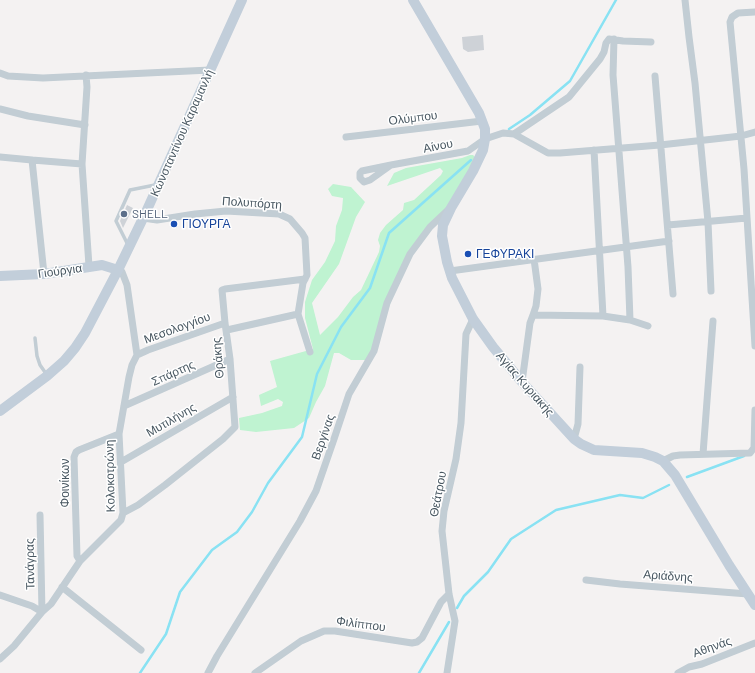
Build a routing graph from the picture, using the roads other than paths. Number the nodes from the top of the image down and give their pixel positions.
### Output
1 (242, 0) edge
2 (414, 0) edge
3 (685, 0) edge
4 (755, 12) edge
5 (614, 39) junction
6 (651, 42) dead end
7 (210, 70) junction
8 (0, 73) edge
9 (86, 75) junction
10 (655, 76) dead end
11 (0, 109) edge
12 (482, 121) junction
13 (85, 125) junction
14 (755, 132) edge
15 (514, 134) junction
16 (741, 136) junction
17 (346, 137) dead end
18 (485, 139) junction
19 (700, 141) junction
20 (660, 145) junction
21 (618, 149) junction
22 (594, 150) junction
23 (0, 157) edge
24 (32, 160) junction
25 (82, 164) junction
26 (391, 165) dead end
27 (158, 185) junction
28 (451, 208) junction
29 (143, 218) junction
30 (747, 218) junction
31 (708, 222) junction
32 (668, 225) junction
33 (669, 241) junction
34 (626, 246) junction
35 (129, 248) junction
36 (600, 250) junction
37 (534, 259) junction
38 (89, 266) junction
39 (118, 270) junction
40 (450, 271) junction
41 (44, 274) junction
42 (0, 276) edge
43 (305, 279) junction
44 (711, 291) dead end
45 (673, 294) dead end
46 (298, 314) junction
47 (533, 315) junction
48 (603, 316) junction
49 (473, 319) junction
50 (630, 320) junction
51 (713, 321) dead end
52 (648, 326) dead end
53 (226, 327) junction
54 (35, 338) dead end
55 (755, 346) edge
56 (310, 352) dead end
57 (137, 355) junction
58 (230, 360) junction
59 (580, 367) dead end
60 (47, 376) junction
61 (522, 382) junction
62 (233, 397) junction
63 (124, 406) junction
64 (755, 410) edge
65 (0, 411) edge
66 (119, 434) junction
67 (574, 439) junction
68 (703, 454) junction
69 (663, 461) junction
70 (121, 462) junction
71 (123, 513) junction
72 (40, 515) dead end
73 (80, 561) junction
74 (586, 580) dead end
75 (62, 587) junction
76 (448, 594) junction
77 (748, 594) junction
78 (0, 595) edge
79 (755, 605) edge
80 (42, 612) junction
81 (755, 643) edge
82 (141, 650) dead end
83 (0, 660) edge
84 (208, 673) edge
85 (255, 673) edge
86 (447, 673) edge
87 (678, 673) edge

1 - 7 street, Κωνσταντίνου Καραμανλή
2 - 12 street, Αγίας Κυριακής
3 - 19 street
4 - 16 street
5 - 6 street
5 - 15 street
5 - 21 street
7 - 9 street
7 - 27 street, Κωνσταντίνου Καραμανλή
8 - 9 street
9 - 13 street
10 - 20 street
11 - 13 street
12 - 17 street, Ολύμπου
12 - 18 street, Αγίας Κυριακής
13 - 25 street
14 - 16 street
15 - 18 street, Αίνου
15 - 22 street
16 - 19 street
16 - 30 street
18 - 26 street, Αίνου
18 - 28 street, Αγίας Κυριακής
19 - 20 street
19 - 31 street
20 - 21 street
20 - 32 street
21 - 22 street
21 - 34 street
22 - 36 street
23 - 24 street
24 - 25 street
24 - 41 street
25 - 38 street
27 - 29 street, Κωνσταντίνου Καραμανλή
27 - 35 lane
28 - 40 street, Αγίας Κυριακής
28 - 84 street, Βεργίνας
29 - 35 street, Κωνσταντίνου Καραμανλή
29 - 43 street, Πολυπόρτη
30 - 31 street
30 - 55 street
31 - 32 street
31 - 44 street
32 - 33 street
33 - 34 street
33 - 45 street
34 - 36 street
34 - 50 street
35 - 39 street, Κωνσταντίνου Καραμανλή
36 - 37 street
36 - 48 street
37 - 40 street
37 - 47 street
38 - 39 street, Γιούργια
38 - 41 street, Γιούργια
39 - 57 street, Κολοκοτρώνη
39 - 60 street, Κωνσταντίνου Καραμανλή
40 - 49 street, Αγίας Κυριακής
41 - 42 street, Γιούργια
43 - 46 street, Πολυπόρτη
43 - 53 street, Θράκης
46 - 53 street, Μεσολογγίου
46 - 56 street, Πολυπόρτη
47 - 48 street
47 - 61 street
48 - 50 street
49 - 61 street, Αγίας Κυριακής
49 - 76 street, Θεάτρου
50 - 52 street
51 - 68 street
53 - 57 street, Μεσολογγίου
53 - 58 street, Θράκης
54 - 60 lane
57 - 63 street, Κολοκοτρώνη
58 - 62 street, Θράκης
58 - 63 street, Σπάρτης
59 - 67 street
60 - 65 street, Κωνσταντίνου Καραμανλή
61 - 67 street, Αγίας Κυριακής
62 - 70 street, Μυτιλήνης
62 - 71 street, Θράκης
63 - 66 street, Κολοκοτρώνη
64 - 68 street
66 - 70 street, Κολοκοτρώνη
66 - 73 street, Φοινίκων
67 - 69 street, Αγίας Κυριακής
68 - 69 street
69 - 77 street, Αγίας Κυριακής
70 - 71 street, Κολοκοτρώνη
71 - 73 street, Κολοκοτρώνη
72 - 80 street, Τανάγρας
73 - 75 street, Κολοκοτρώνη
74 - 77 street, Αριάδνης
75 - 80 street, Κολοκοτρώνη
75 - 82 street
76 - 85 street, Φιλίππου
76 - 86 street, Θεάτρου
77 - 79 street, Αγίας Κυριακής
78 - 80 street
80 - 83 street, Κολοκοτρώνη
81 - 87 street, Αθηνάς

